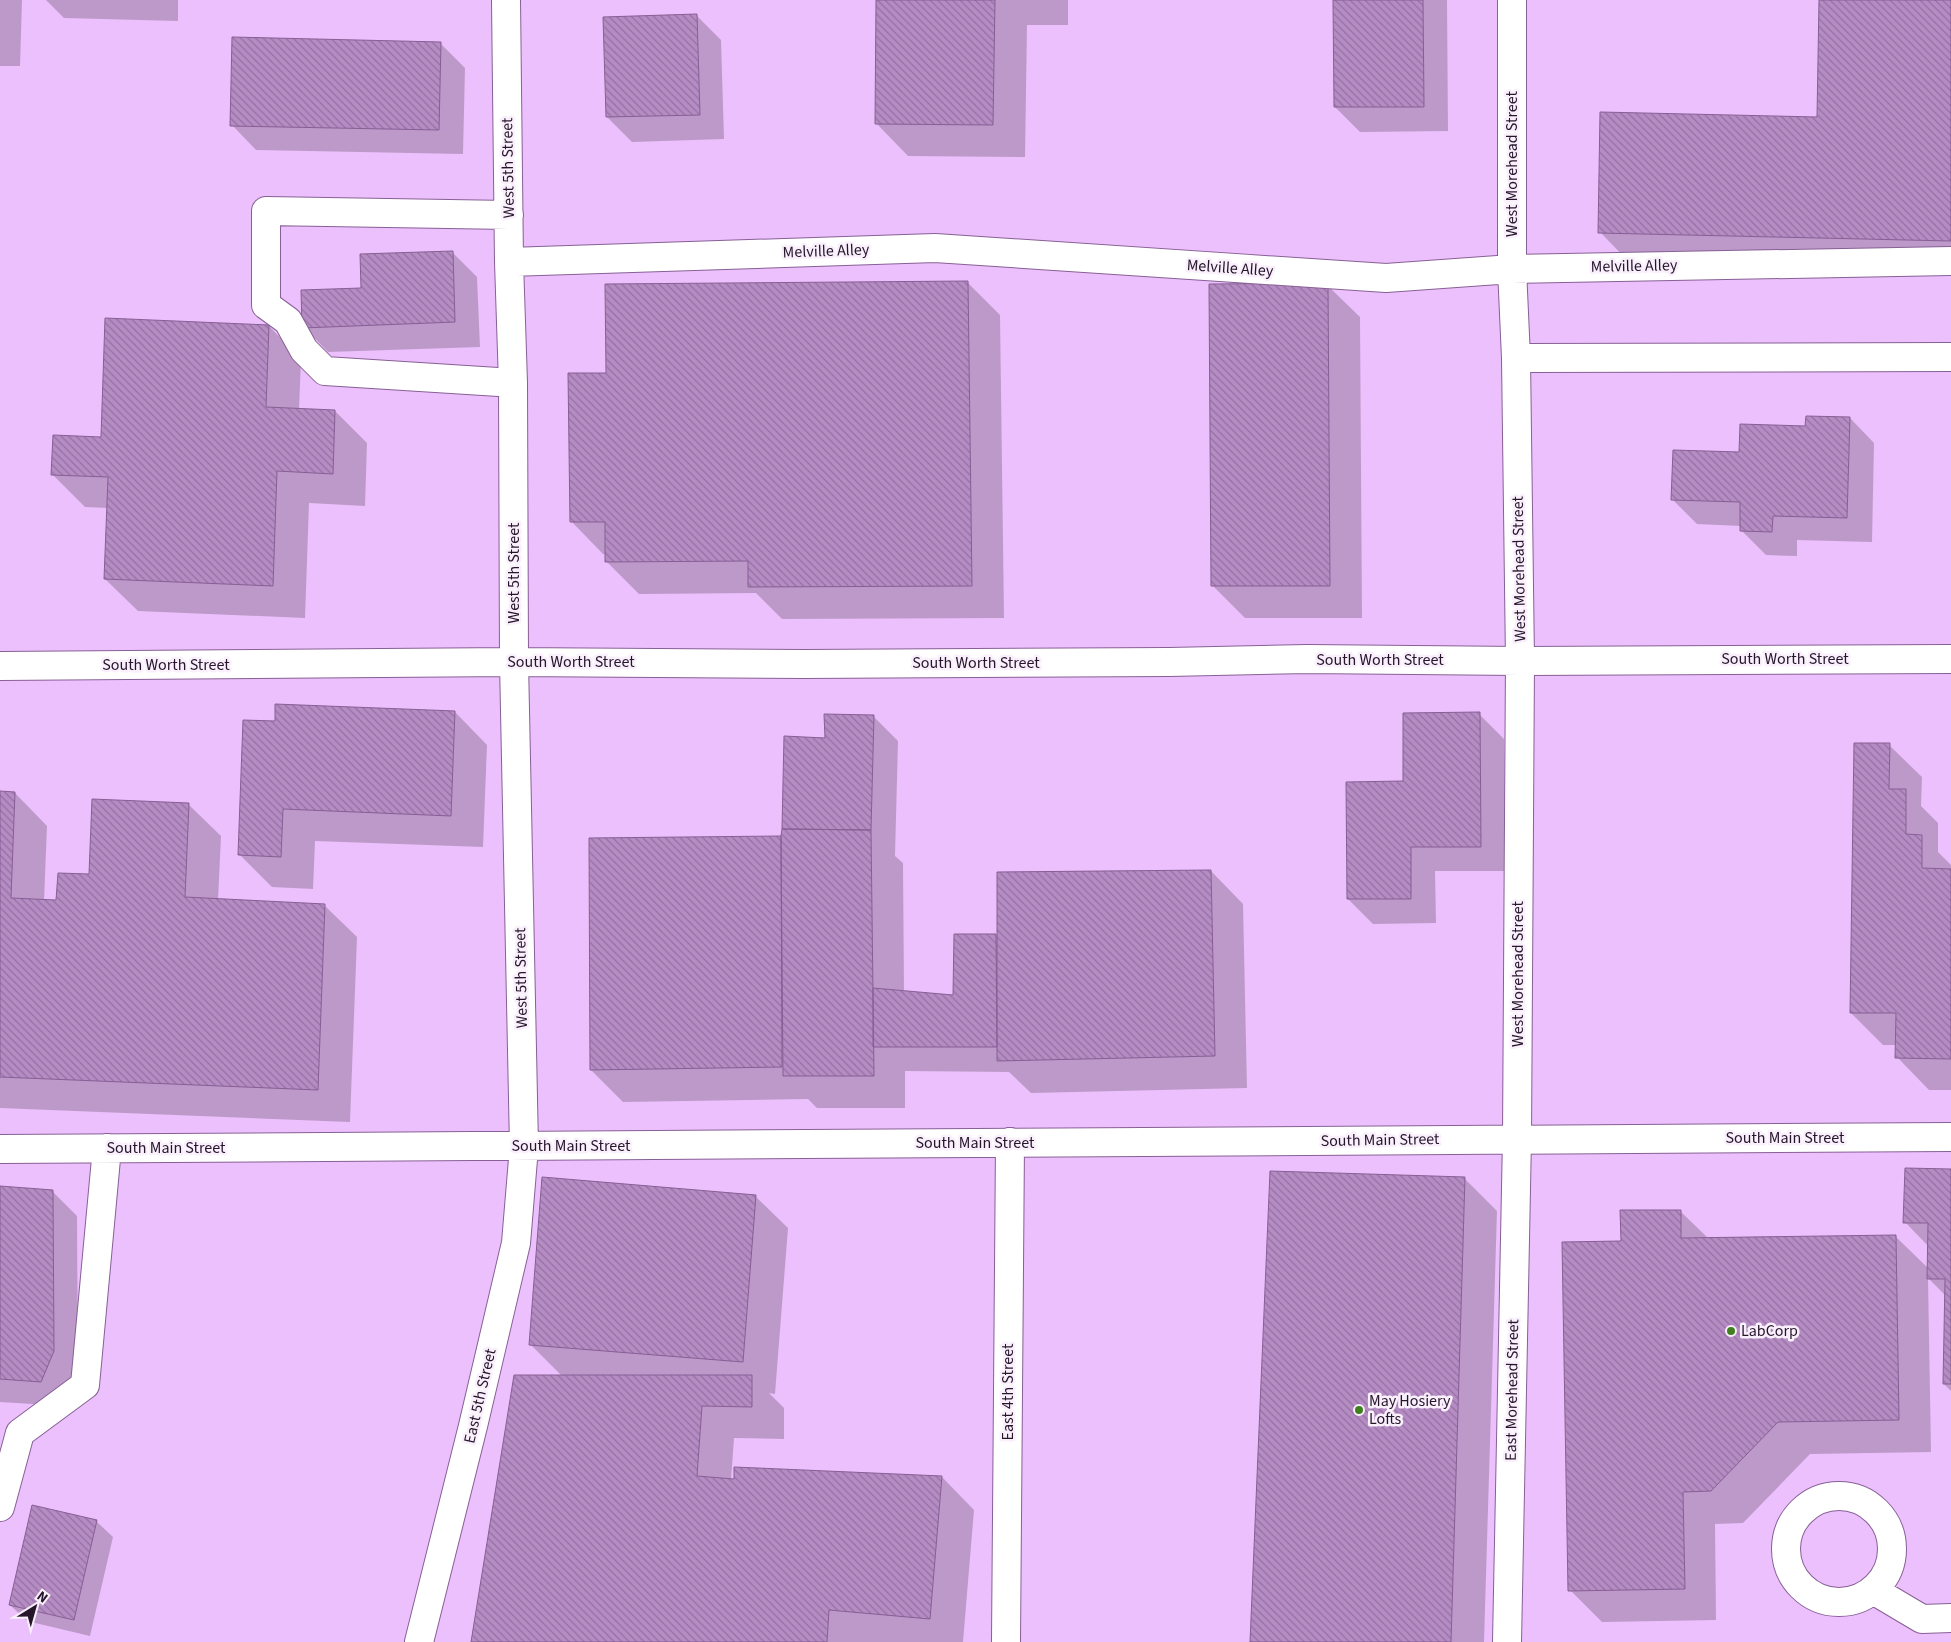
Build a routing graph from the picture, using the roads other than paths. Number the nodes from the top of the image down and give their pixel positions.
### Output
1 (506, 0) edge
2 (1512, 0) edge
3 (508, 216) junction
4 (1951, 260) edge
5 (509, 262) junction
6 (1512, 269) junction
7 (1951, 357) edge
8 (1516, 358) junction
9 (513, 383) junction
10 (1951, 659) edge
11 (1520, 661) junction
12 (514, 662) junction
13 (0, 666) edge
14 (1951, 1137) edge
15 (1517, 1138) junction
16 (1010, 1142) junction
17 (524, 1147) junction
18 (107, 1148) junction
19 (0, 1149) edge
20 (0, 1506) edge
21 (1873, 1590) dead end
22 (1951, 1618) edge
23 (419, 1642) edge
24 (1006, 1642) edge
25 (1507, 1642) edge

1 - 3 street, West 5th Street
2 - 6 street, West Morehead Street
3 - 5 street, West 5th Street
3 - 9 street
4 - 6 street, Melville Alley
5 - 6 street, Melville Alley
5 - 9 street, West 5th Street
6 - 8 street, West Morehead Street
7 - 8 street
8 - 11 street, West Morehead Street
9 - 12 street, West 5th Street
10 - 11 street, South Worth Street
11 - 12 street, South Worth Street
11 - 15 street, West Morehead Street
12 - 13 street, South Worth Street
12 - 17 street, West 5th Street
14 - 15 street, South Main Street
15 - 16 street, South Main Street
15 - 25 street, East Morehead Street
16 - 17 street, South Main Street
16 - 24 street, East 4th Street
17 - 18 street, South Main Street
17 - 23 street, East 5th Street
18 - 19 street, South Main Street
18 - 20 street
21 - 22 street

